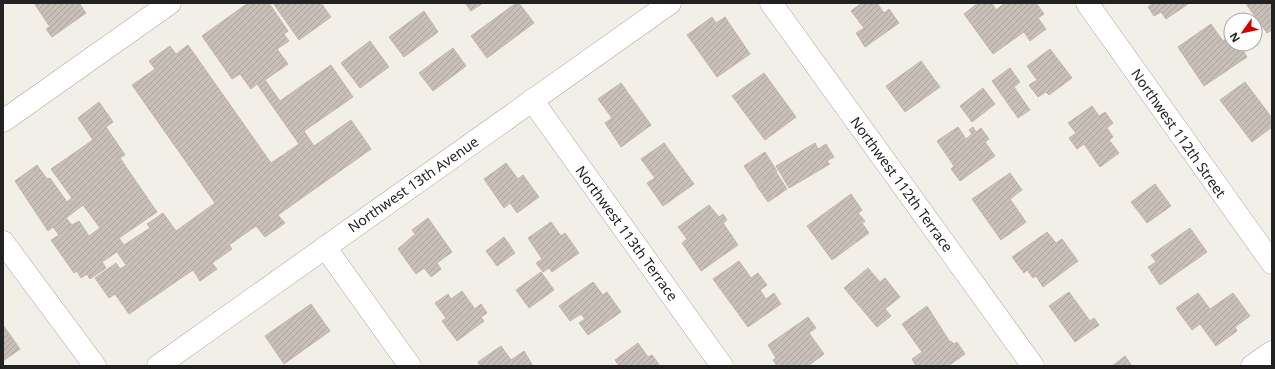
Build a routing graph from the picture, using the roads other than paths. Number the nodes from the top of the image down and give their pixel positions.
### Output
1 (170, 3) edge
2 (670, 3) edge
3 (771, 3) edge
4 (1086, 3) edge
5 (532, 100) junction
6 (3, 121) edge
7 (3, 242) edge
8 (325, 247) junction
9 (1272, 263) edge
10 (1272, 352) edge
11 (95, 366) edge
12 (158, 366) edge
13 (410, 366) edge
14 (722, 366) edge
15 (1033, 366) edge
16 (1252, 366) edge

1 - 6 street
2 - 5 street, Northwest 13th Avenue
3 - 15 street, Northwest 112th Terrace
4 - 9 street, Northwest 112th Street
5 - 8 street, Northwest 13th Avenue
5 - 14 street, Northwest 113th Terrace
7 - 11 street
8 - 12 street, Northwest 13th Avenue
8 - 13 street
10 - 16 street

